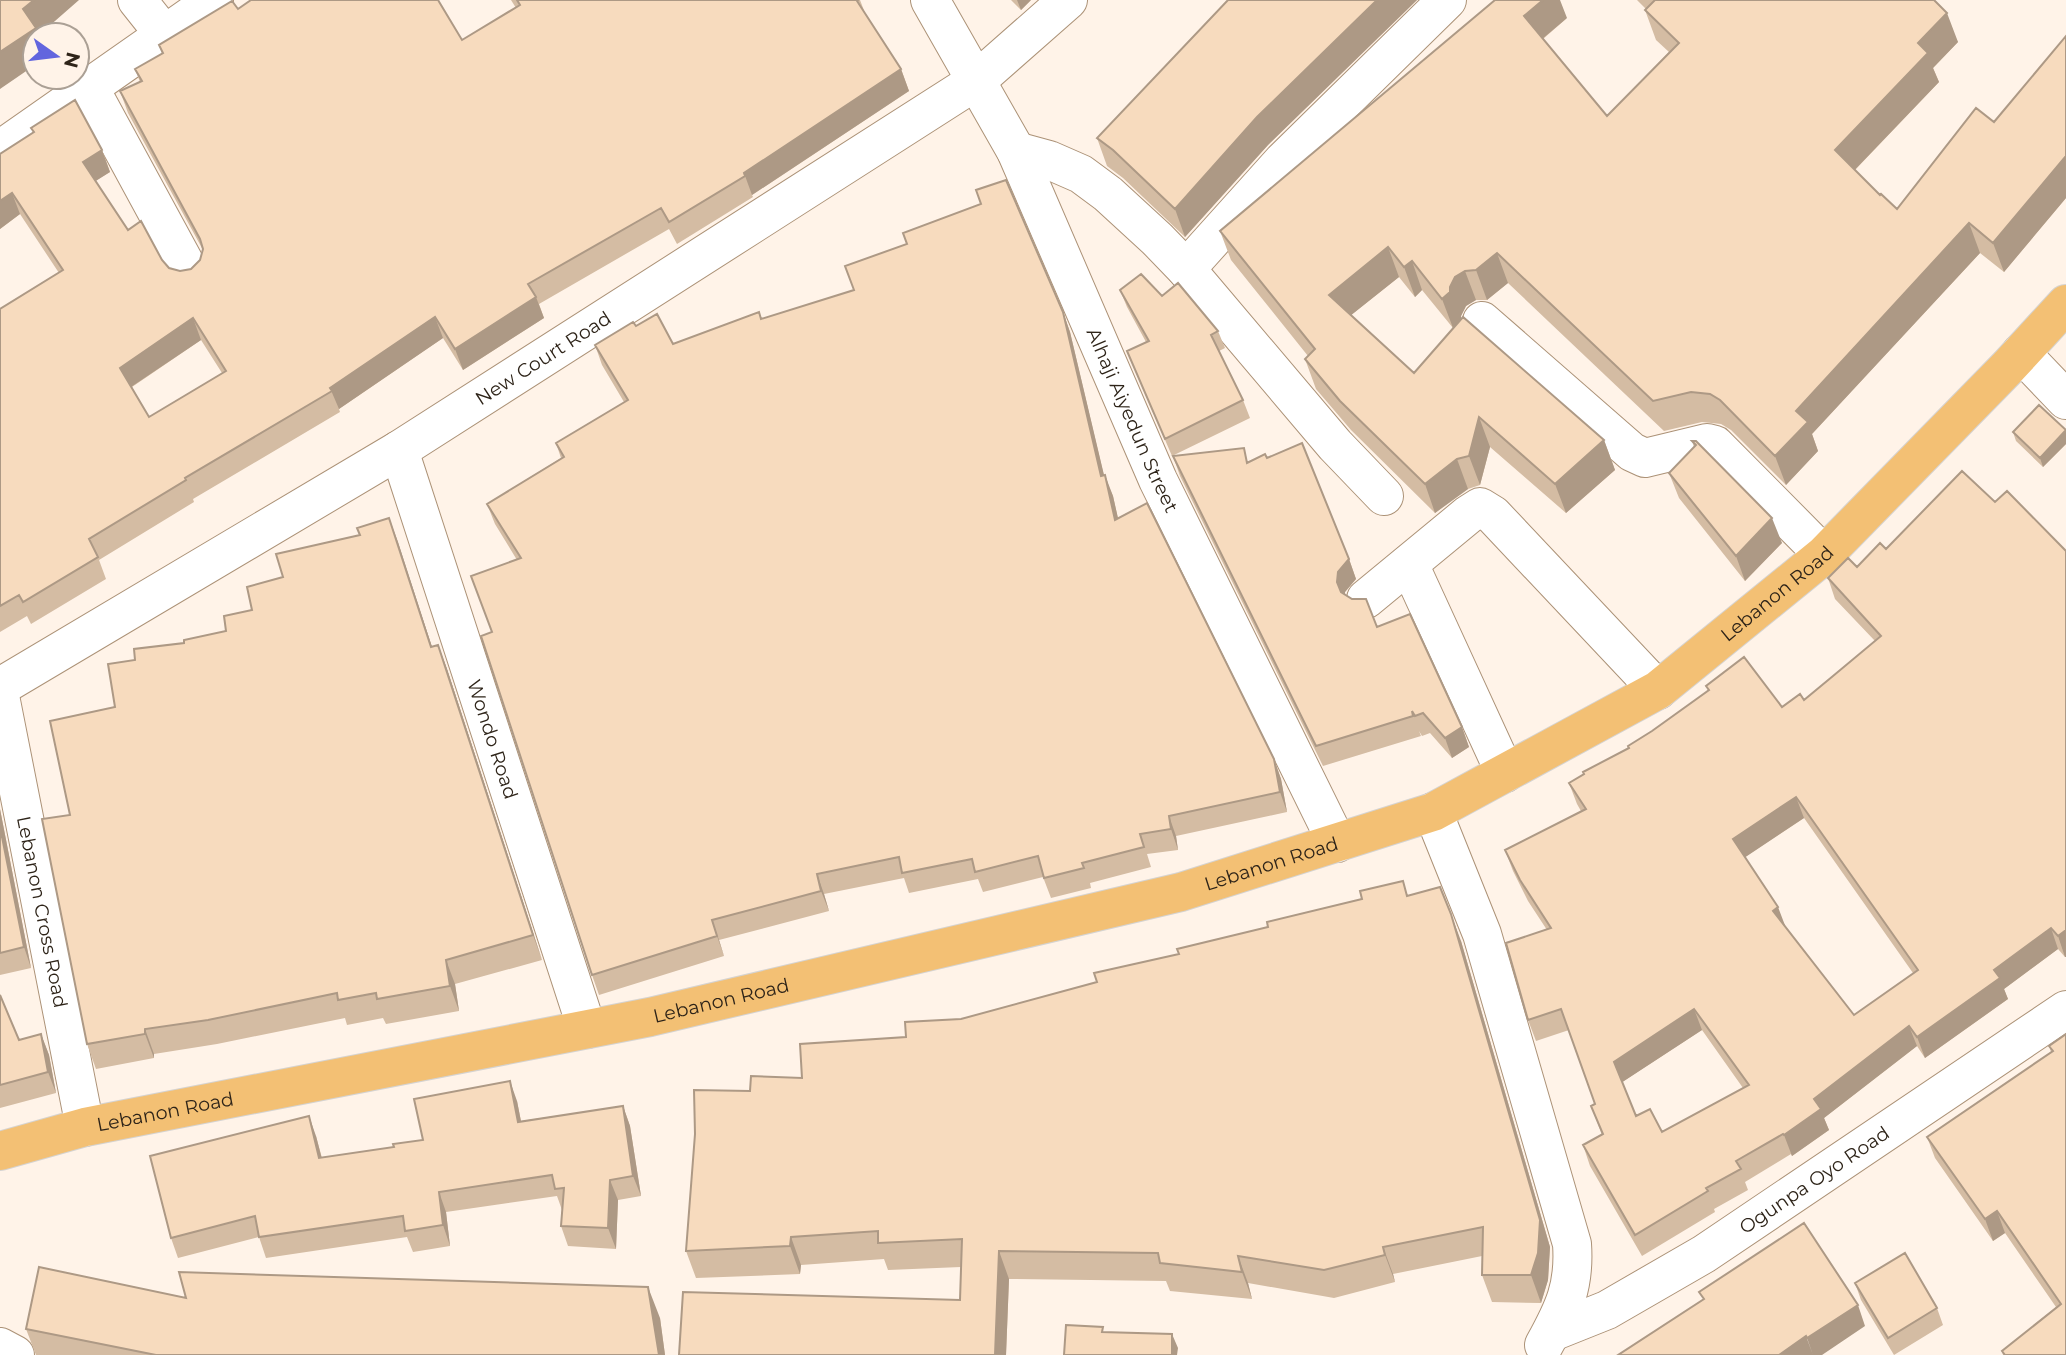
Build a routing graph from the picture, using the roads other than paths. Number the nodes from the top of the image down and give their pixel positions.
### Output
1 (137, 0) edge
2 (215, 0) edge
3 (930, 0) edge
4 (1068, 0) edge
5 (1447, 0) edge
6 (164, 34) junction
7 (976, 81) junction
8 (91, 86) edge
9 (83, 91) edge
10 (91, 91) edge
11 (0, 150) edge
12 (1016, 151) junction
13 (1186, 269) junction
14 (189, 271) edge
15 (2066, 304) edge
16 (1482, 321) dead end
17 (2021, 353) junction
18 (2066, 400) edge
19 (399, 450) junction
20 (1384, 496) dead end
21 (1824, 555) junction
22 (1409, 564) junction
23 (1366, 599) edge
24 (0, 687) edge
25 (1658, 690) junction
26 (0, 696) edge
27 (1505, 773) junction
28 (1433, 812) junction
29 (1336, 843) junction
30 (2066, 1010) edge
31 (587, 1029) junction
32 (85, 1127) junction
33 (0, 1151) edge
34 (1545, 1343) edge
35 (0, 1346) edge
36 (15, 1355) edge

1 - 6 street
2 - 6 street
3 - 7 street, Alhaji Aiyedun Street
4 - 7 street, New Court Road
5 - 13 street
6 - 8 street
7 - 12 street, Alhaji Aiyedun Street
7 - 19 street, New Court Road
9 - 11 street
10 - 14 street
12 - 13 street
12 - 29 street, Alhaji Aiyedun Street
13 - 20 street
15 - 17 main road, Lebanon Road
16 - 21 street
17 - 18 street
17 - 21 main road, Lebanon Road
19 - 24 street, New Court Road
19 - 31 street, Wondo Road
21 - 25 main road, Lebanon Road
22 - 23 street
22 - 25 street
22 - 27 street
25 - 27 main road, Lebanon Road
26 - 32 street, Lebanon Cross Road
27 - 28 main road, Lebanon Road
28 - 29 main road, Lebanon Road
28 - 34 street
29 - 31 main road, Lebanon Road
30 - 34 street, Ogunpa Oyo Road
31 - 32 main road, Lebanon Road
32 - 33 main road, Lebanon Road
35 - 36 street

